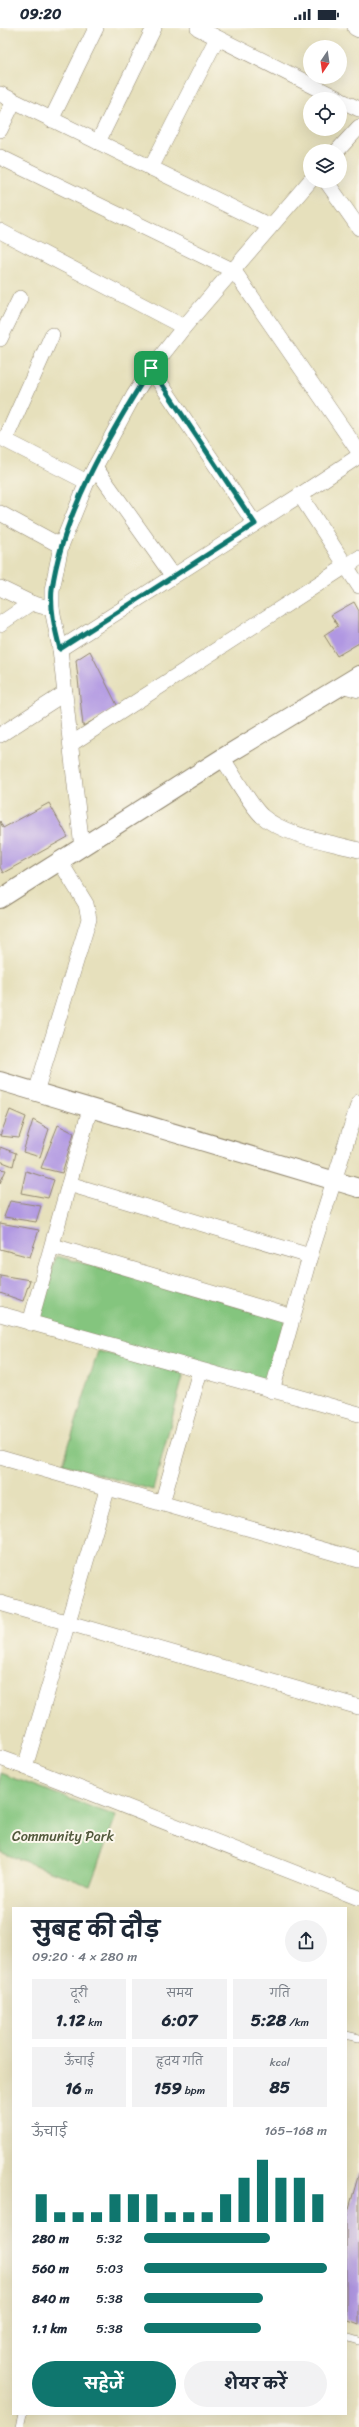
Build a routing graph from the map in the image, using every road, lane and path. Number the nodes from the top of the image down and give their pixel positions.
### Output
1 (96, 28) edge
2 (154, 28) edge
3 (198, 28) edge
4 (355, 28) edge
5 (359, 30) edge
6 (217, 38) junction
7 (325, 92) edge
8 (0, 94) edge
9 (14, 100) junction
10 (347, 103) edge
11 (359, 109) edge
12 (51, 120) junction
13 (359, 127) edge
14 (0, 130) edge
15 (98, 142) junction
16 (344, 144) edge
17 (0, 157) edge
18 (151, 168) junction
19 (304, 188) edge
20 (331, 188) edge
21 (270, 226) junction
22 (359, 228) edge
23 (0, 230) edge
24 (234, 271) junction
25 (20, 298) dead end
26 (184, 327) junction
27 (52, 335) dead end
28 (0, 339) edge
29 (151, 368) junction
30 (2, 438) edge
31 (359, 452) edge
32 (359, 456) edge
33 (95, 467) junction
34 (87, 482) junction
35 (300, 495) junction
36 (0, 513) edge
37 (255, 524) junction
38 (61, 546) junction
39 (359, 558) edge
40 (346, 566) junction
41 (172, 575) junction
42 (359, 586) edge
43 (0, 588) edge
44 (31, 603) junction
45 (52, 608) junction
46 (0, 624) edge
47 (60, 649) junction
48 (359, 675) edge
49 (342, 685) junction
50 (359, 690) edge
51 (64, 693) junction
52 (0, 735) edge
53 (71, 744) junction
54 (222, 758) junction
55 (82, 848) junction
56 (359, 850) edge
57 (59, 860) junction
58 (0, 899) edge
59 (0, 1081) edge
60 (36, 1092) junction
61 (359, 1102) edge
62 (90, 1109) junction
63 (334, 1180) junction
64 (69, 1184) junction
65 (359, 1188) edge
66 (53, 1246) junction
67 (310, 1256) junction
68 (0, 1314) edge
69 (293, 1317) junction
70 (30, 1323) junction
71 (200, 1371) junction
72 (272, 1391) junction
73 (359, 1414) edge
74 (0, 1457) edge
75 (108, 1488) junction
76 (162, 1503) junction
77 (359, 1560) edge
78 (0, 1603) edge
79 (69, 1623) junction
80 (359, 1707) edge
81 (0, 1758) edge
82 (25, 1767) junction
83 (359, 1898) edge
84 (347, 2035) edge
85 (359, 2038) edge
86 (347, 2337) edge
87 (359, 2341) edge
88 (23, 2415) edge
89 (20, 2427) edge

1 - 12 street
2 - 15 street
3 - 6 street
4 - 5 street
6 - 7 street
6 - 18 street
8 - 9 street
9 - 12 street
9 - 14 street
10 - 11 street
12 - 15 street
13 - 16 street
15 - 18 street
17 - 24 street
18 - 21 street
19 - 21 street
20 - 22 street
21 - 24 street
23 - 26 street
24 - 26 street
24 - 31 street
25 - 28 street
26 - 29 street
27 - 30 street
29 - 33 street
29 - 37 street
30 - 34 street
32 - 35 street
33 - 34 street
33 - 41 street
34 - 38 street
35 - 37 street
35 - 40 street
36 - 38 street
37 - 41 street
38 - 45 street
39 - 40 street
40 - 42 street
40 - 53 street
41 - 47 street
43 - 44 street
44 - 45 street
44 - 46 street
45 - 47 street
47 - 51 street
48 - 49 street
49 - 50 street
49 - 54 street
51 - 52 street
51 - 53 street
53 - 55 street
54 - 55 street
54 - 56 street
55 - 57 street
57 - 58 street
57 - 60 street
59 - 60 street
60 - 62 street
61 - 63 street
62 - 63 street
62 - 64 street
63 - 65 street
63 - 67 street
64 - 66 street
64 - 67 street
66 - 69 street
66 - 70 street
67 - 69 street
68 - 70 street
69 - 72 street
70 - 71 street
71 - 72 street
71 - 76 street
72 - 73 street
74 - 75 street
75 - 76 street
75 - 79 street
76 - 77 street
78 - 79 street
79 - 80 street
79 - 82 street
81 - 82 street
82 - 83 street
84 - 85 lane
86 - 87 lane
88 - 89 lane

